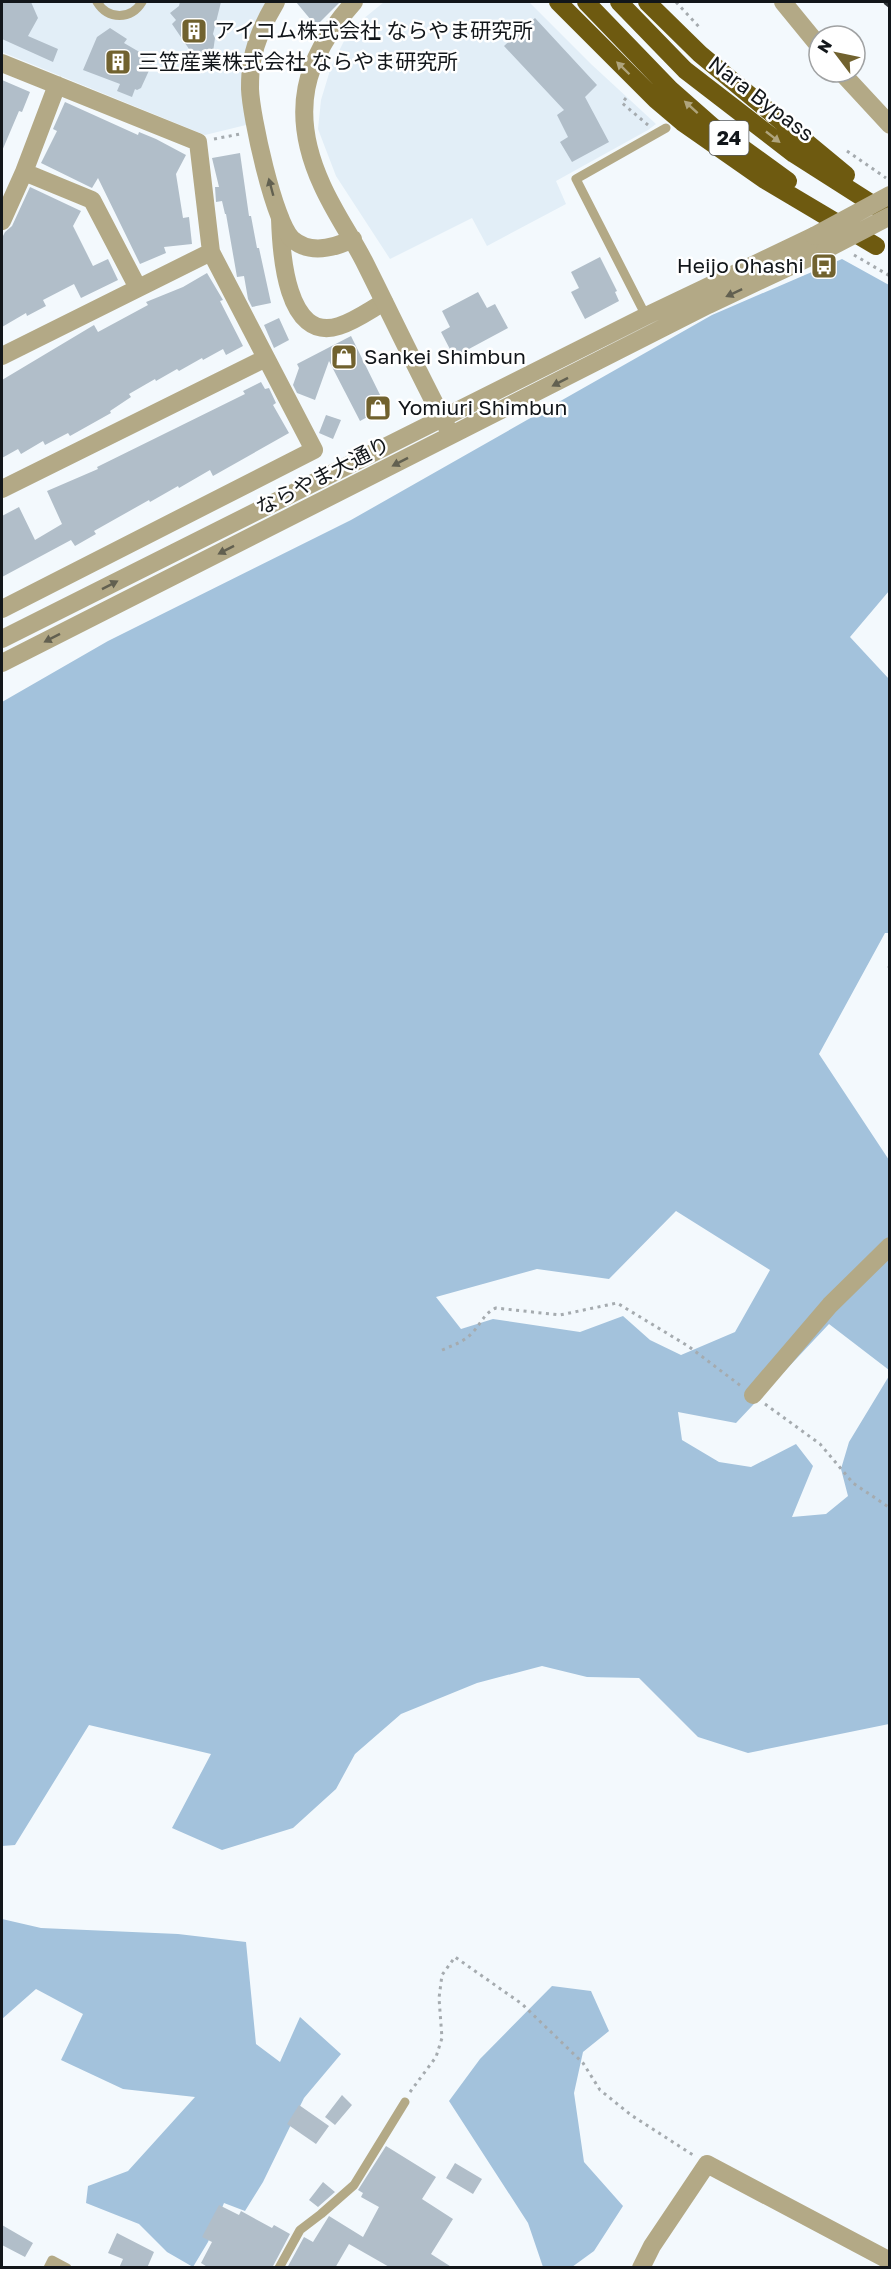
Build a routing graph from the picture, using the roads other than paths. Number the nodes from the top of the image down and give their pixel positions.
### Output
1 (97, 2) edge
2 (142, 2) edge
3 (276, 2) edge
4 (354, 2) edge
5 (558, 2) edge
6 (586, 2) edge
7 (619, 2) edge
8 (783, 2) edge
9 (652, 6) edge
10 (807, 31) edge
11 (2, 63) edge
12 (852, 84) edge
13 (57, 85) junction
14 (890, 125) edge
15 (662, 131) road end
16 (24, 172) junction
17 (890, 195) edge
18 (890, 210) edge
19 (890, 215) edge
20 (280, 218) junction
21 (2, 221) edge
22 (352, 239) junction
23 (820, 243) junction
24 (883, 250) edge
25 (211, 252) junction
26 (138, 288) junction
27 (384, 302) junction
28 (646, 316) junction
29 (2, 356) edge
30 (266, 358) junction
31 (442, 418) junction
32 (452, 436) junction
33 (2, 489) edge
34 (2, 609) edge
35 (2, 639) edge
36 (2, 663) edge
37 (890, 1246) edge
38 (753, 1395) road end
39 (405, 2102) road end
40 (890, 2261) edge
41 (48, 2268) edge
42 (67, 2268) edge
43 (279, 2268) edge
44 (641, 2268) edge

1 - 2 lane
20 -> 3 street
4 - 22 street
24 -> 5 highway, 24
24 -> 6 highway, 24
7 -> 19 highway, Nara Bypass / 24
8 - 10 street
9 - 18 highway, 24
11 - 13 street
12 - 14 street
13 - 16 street
13 - 25 street
15 - 28 lane
16 - 21 street
16 - 26 street
17 - 23 street, ならやま大通り, bridge
19 - 23 street, ならやま大通り, bridge
20 - 22 street
20 - 27 street
22 - 27 street
23 - 28 street, ならやま大通り
23 -> 32 street, ならやま大通り
25 - 26 street
25 - 30 street
26 - 29 street
27 - 31 street
28 - 31 street, ならやま大通り
30 - 33 street
30 - 34 street
31 - 32 street
35 -> 31 street, ならやま大通り
32 -> 36 street, ならやま大通り
37 - 38 street
39 - 43 lane
40 - 44 street
41 - 42 lane

